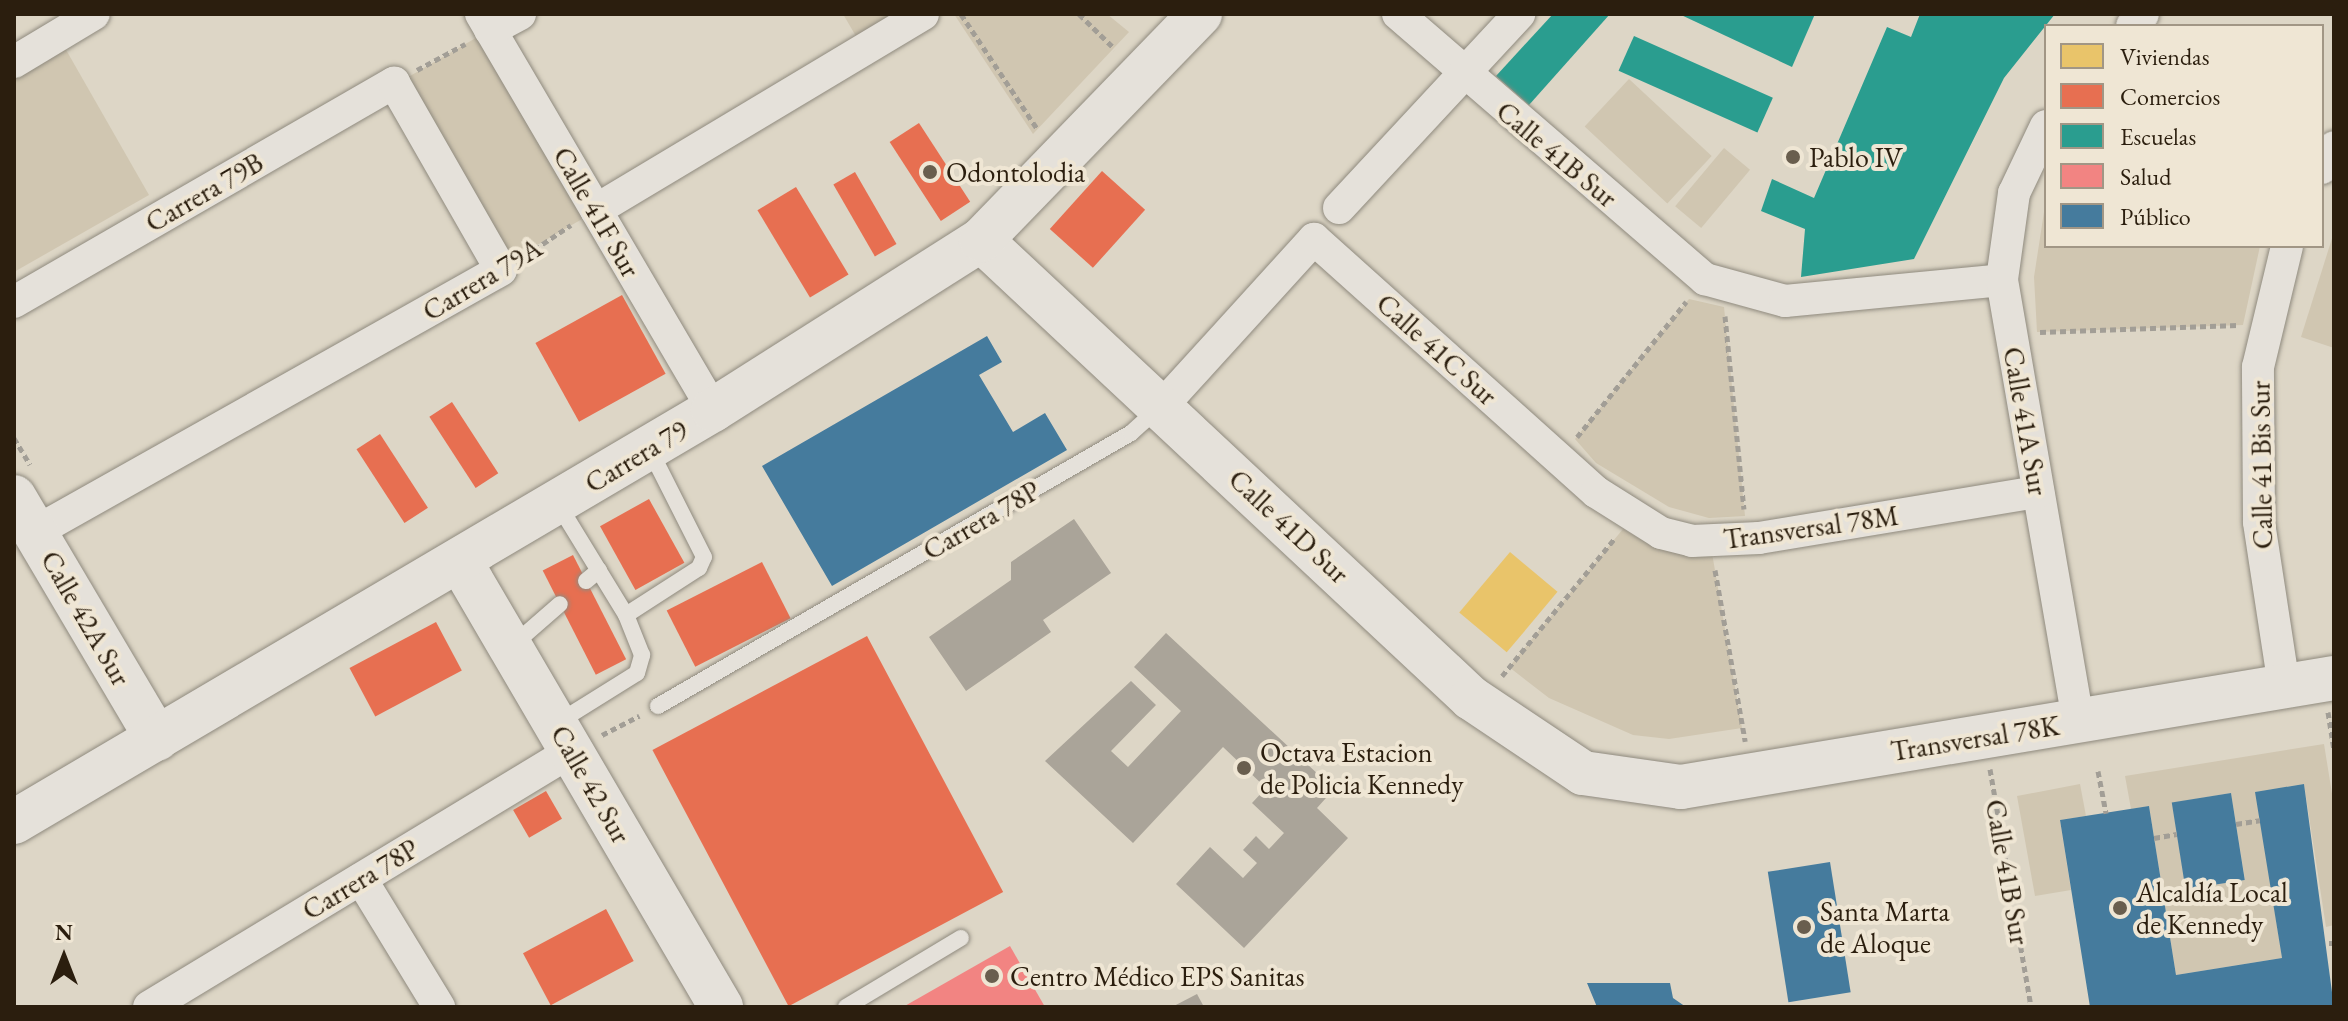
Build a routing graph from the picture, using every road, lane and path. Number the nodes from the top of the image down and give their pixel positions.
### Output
1 (94, 14) edge
2 (520, 14) edge
3 (923, 14) edge
4 (961, 14) edge
5 (1079, 14) edge
6 (1200, 14) edge
7 (1398, 14) edge
8 (1519, 14) edge
9 (486, 22) edge
10 (1124, 58) dead end
11 (14, 62) edge
12 (1463, 74) junction
13 (394, 83) junction
14 (2044, 130) edge
15 (1045, 140) dead end
16 (2334, 147) edge
17 (2324, 164) edge
18 (1339, 208) dead end
19 (596, 210) junction
20 (1314, 239) joint
21 (981, 240) junction
22 (2286, 248) edge
23 (501, 270) junction
24 (2002, 280) junction
25 (1713, 283) junction
26 (14, 302) edge
27 (2264, 324) junction
28 (2011, 334) junction
29 (1162, 406) junction
30 (713, 410) junction
31 (649, 448) junction
32 (1560, 459) junction
33 (2038, 492) junction
34 (558, 503) junction
35 (24, 514) edge
36 (1631, 519) junction
37 (1747, 539) junction
38 (1709, 541) junction
39 (460, 561) junction
40 (560, 604) dead end
41 (626, 615) junction
42 (511, 647) junction
43 (2334, 678) edge
44 (2284, 686) junction
45 (1478, 704) junction
46 (658, 706) joint
47 (2078, 721) junction
48 (1985, 736) junction
49 (575, 737) junction
50 (157, 739) junction
51 (2098, 771) dead end
52 (1750, 775) junction
53 (1616, 782) joint
54 (2106, 813) dead end
55 (2260, 820) dead end
56 (14, 822) edge
57 (2236, 824) dead end
58 (2177, 834) dead end
59 (2154, 838) dead end
60 (361, 879) junction
61 (961, 938) dead end
62 (162, 1003) edge
63 (439, 1007) edge
64 (721, 1007) edge
65 (846, 1007) edge
66 (2031, 1007) edge

1 - 11 street
2 - 9 street
3 - 19 street
4 - 15 path
5 - 10 path
6 - 21 street, Carrera 79
7 - 12 street, Calle 41B Sur
8 - 12 street
9 - 13 path
9 - 19 street, Calle 41F Sur
12 - 18 street
12 - 25 street, Calle 41B Sur
13 - 23 street
13 - 26 street, Carrera 79B
14 - 24 street, Calle 41A Sur
16 - 17 street
19 - 23 path, Carrera 79A
19 - 30 street, Calle 41F Sur
20 - 29 street, Carrera 78P
20 - 32 street, Calle 41C Sur
21 - 29 street, Calle 41D Sur
21 - 30 street, Carrera 79
22 - 27 street, Calle 41 Bis Sur
23 - 35 street, Carrera 79A
24 - 25 street
24 - 28 street, Calle 41A Sur
25 - 32 path
25 - 37 path
27 - 28 path
27 - 44 street, Calle 41 Bis Sur
28 - 33 street, Calle 41A Sur
29 - 45 street, Calle 41D Sur
29 - 46 lane, Carrera 78P
30 - 31 street, Carrera 79
31 - 34 street, Carrera 79
31 - 41 lane
32 - 36 street, Transversal 78M
33 - 37 street, Transversal 78M
33 - 47 street, Calle 41A Sur
34 - 39 street, Carrera 79
34 - 41 lane
35 - 50 street, Calle 42A Sur
36 - 38 street, Transversal 78M
36 - 45 path
37 - 38 street, Transversal 78M
38 - 52 path
39 - 42 street, Calle 42 Sur
39 - 50 street, Carrera 79
40 - 42 lane
41 - 49 lane
42 - 49 street, Calle 42 Sur
43 - 44 street, Transversal 78K
44 - 47 street, Transversal 78K
45 - 53 street, Calle 41D Sur
46 - 49 path
47 - 48 street, Transversal 78K
48 - 52 street, Transversal 78K
48 - 66 path, Calle 41B Sur
49 - 60 street, Carrera 78P
49 - 64 street, Calle 42 Sur
50 - 56 street, Carrera 79
51 - 54 path
52 - 53 street, Transversal 78K
55 - 57 path
58 - 59 path
60 - 62 street, Carrera 78P
60 - 63 street
61 - 65 lane

